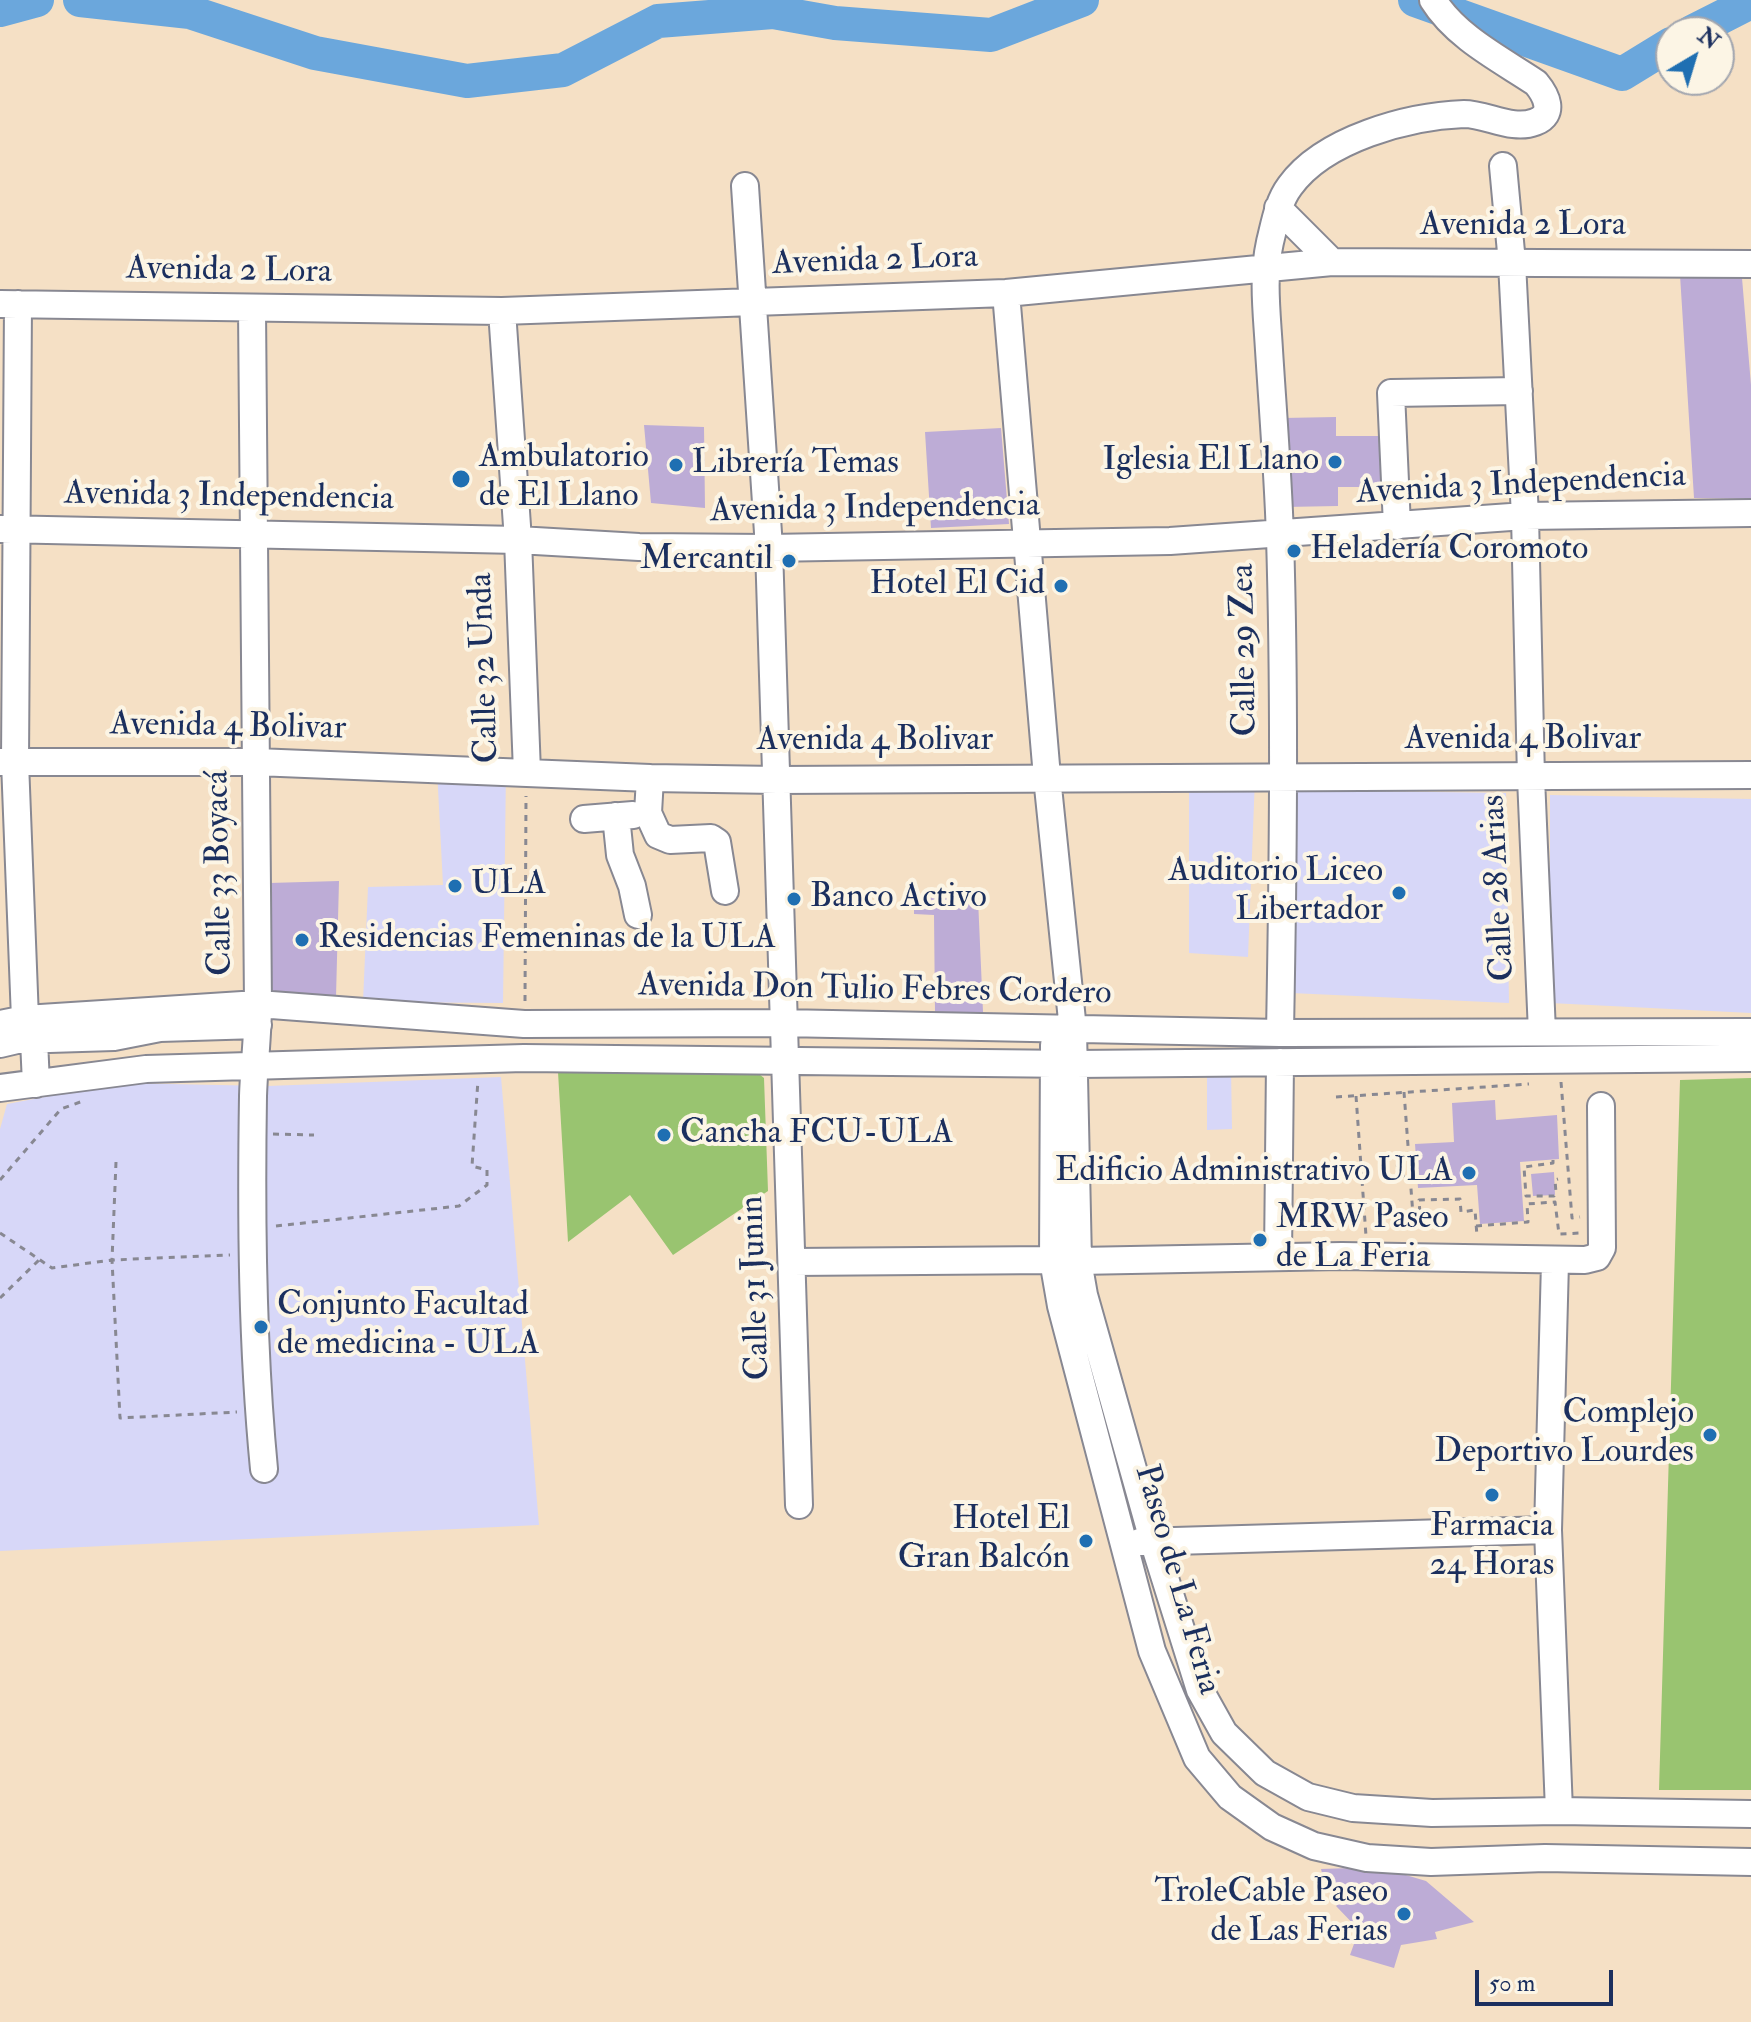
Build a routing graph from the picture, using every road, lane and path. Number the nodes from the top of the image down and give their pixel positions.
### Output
1 (1433, 0) edge
2 (1503, 166) dead end
3 (745, 186) dead end
4 (1278, 208) junction
5 (1332, 262) junction
6 (1512, 263) junction
7 (1751, 264) edge
8 (1265, 267) junction
9 (1006, 293) junction
10 (753, 303) junction
11 (9, 304) edge
12 (252, 309) junction
13 (502, 311) junction
14 (1519, 391) junction
15 (1751, 513) edge
16 (1525, 516) junction
17 (1397, 526) junction
18 (7, 529) edge
19 (253, 535) junction
20 (1280, 535) junction
21 (518, 540) junction
22 (1028, 545) junction
23 (769, 548) junction
24 (8, 762) edge
25 (256, 762) junction
26 (527, 772) junction
27 (1751, 775) edge
28 (1047, 777) junction
29 (1285, 777) junction
30 (650, 778) junction
31 (1531, 778) junction
32 (777, 780) junction
33 (648, 813) junction
34 (616, 816) junction
35 (584, 819) dead end
36 (725, 891) dead end
37 (638, 915) dead end
38 (258, 1015) junction
39 (782, 1023) junction
40 (524, 1024) junction
41 (19, 1027) edge
42 (1063, 1030) junction
43 (1542, 1032) junction
44 (1751, 1032) edge
45 (1280, 1033) junction
46 (0, 1044) edge
47 (1751, 1058) edge
48 (479, 1060) junction
49 (785, 1062) junction
50 (1280, 1062) junction
51 (1065, 1063) junction
52 (256, 1067) junction
53 (1561, 1082) dead end
54 (36, 1084) junction
55 (1530, 1084) dead end
56 (0, 1088) edge
57 (1404, 1092) junction
58 (1356, 1096) junction
59 (1336, 1097) dead end
60 (87, 1099) dead end
61 (1601, 1106) dead end
62 (254, 1134) junction
63 (314, 1135) dead end
64 (1553, 1160) dead end
65 (116, 1162) dead end
66 (1558, 1179) dead end
67 (0, 1180) edge
68 (1587, 1218) dead end
69 (1476, 1226) junction
70 (0, 1233) edge
71 (1589, 1233) dead end
72 (1477, 1238) dead end
73 (254, 1241) junction
74 (1366, 1244) dead end
75 (1278, 1257) junction
76 (40, 1259) junction
77 (112, 1260) junction
78 (1066, 1261) junction
79 (792, 1262) junction
80 (1555, 1262) junction
81 (0, 1298) edge
82 (259, 1411) junction
83 (264, 1469) dead end
84 (799, 1505) dead end
85 (1548, 1530) junction
86 (1153, 1540) junction
87 (1126, 1544) junction
88 (1559, 1811) junction
89 (1751, 1814) edge
90 (1751, 1862) edge

1 - 4 street
2 - 6 street, Calle 28 Arias
3 - 10 street, Calle 31 Junin
4 - 5 street
4 - 8 street, Calle 29 Zea
5 - 6 street, Avenida 2 Lora
5 - 8 street, Avenida 2 Lora
6 - 7 street, Avenida 2 Lora
6 - 14 street, Calle 28 Arias
8 - 9 street, Avenida 2 Lora
8 - 20 street, Calle 29 Zea
9 - 10 street, Avenida 2 Lora
9 - 22 street
10 - 13 street, Avenida 2 Lora
10 - 23 street, Calle 31 Junin
11 - 12 street, Avenida 2 Lora
11 - 18 street
12 - 13 street, Avenida 2 Lora
12 - 19 street, Calle 33 Boyacá
13 - 21 street, Calle 32 Unda
14 - 16 street, Calle 28 Arias
14 - 17 street
15 - 16 street, Avenida 3 Independencia
16 - 17 street, Avenida 3 Independencia
16 - 31 street, Calle 28 Arias
17 - 20 street, Avenida 3 Independencia
18 - 19 street, Avenida 3 Independencia
18 - 24 street
19 - 21 street, Avenida 3 Independencia
19 - 25 street, Calle 33 Boyacá
20 - 22 street, Avenida 3 Independencia
20 - 29 street, Calle 29 Zea
21 - 23 street, Avenida 3 Independencia
21 - 26 street, Calle 32 Unda
22 - 23 street, Avenida 3 Independencia
22 - 28 street
23 - 32 street, Calle 31 Junin
24 - 25 street, Avenida 4 Bolivar
24 - 41 street
25 - 26 street, Avenida 4 Bolivar
25 - 38 street, Calle 33 Boyacá
26 - 30 street, Avenida 4 Bolivar
26 - 40 path, Calle 32 Unda
27 - 31 street, Avenida 4 Bolivar
28 - 29 street, Avenida 4 Bolivar
28 - 32 street, Avenida 4 Bolivar
28 - 42 street
29 - 31 street, Avenida 4 Bolivar
29 - 45 street, Calle 29 Zea
30 - 32 street, Avenida 4 Bolivar
30 - 33 street
31 - 43 street, Calle 28 Arias
32 - 39 street, Calle 31 Junin
33 - 34 street
33 - 36 street
34 - 35 street
34 - 37 street
38 - 40 street, Avenida Don Tulio Febres Cordero
38 - 41 street, Avenida Don Tulio Febres Cordero
38 - 52 street, Calle 33 Boyacá
39 - 40 street, Avenida Don Tulio Febres Cordero
39 - 42 street, Avenida Don Tulio Febres Cordero
39 - 49 street, Calle 31 Junin
41 - 46 street, Avenida Don Tulio Febres Cordero
41 - 54 street
42 - 45 street, Avenida Don Tulio Febres Cordero
42 - 51 street
43 - 44 street, Avenida Don Tulio Febres Cordero
43 - 45 street, Avenida Don Tulio Febres Cordero
47 - 50 street, Avenida Don Tulio Febres Cordero
48 - 49 street, Avenida Don Tulio Febres Cordero
48 - 52 street, Avenida Don Tulio Febres Cordero
48 - 73 path
49 - 51 street, Avenida Don Tulio Febres Cordero
49 - 79 street, Calle 31 Junin
50 - 51 street, Avenida Don Tulio Febres Cordero
50 - 75 street
51 - 78 street
52 - 54 street, Avenida Don Tulio Febres Cordero
52 - 62 street, Calle 33 Boyacá
53 - 68 path
54 - 56 street, Avenida Don Tulio Febres Cordero
55 - 57 path
57 - 58 path
57 - 69 path
58 - 59 path
58 - 74 path
60 - 67 path
61 - 80 street
62 - 63 path
62 - 73 street, Calle 33 Boyacá
64 - 66 path
65 - 77 path
69 - 71 path
69 - 72 path
70 - 76 path
73 - 77 path
73 - 82 street, Calle 33 Boyacá
75 - 78 street
75 - 80 street
76 - 77 path
76 - 81 path
77 - 82 path
78 - 79 street
78 - 86 street, Paseo de La Feria
78 - 87 street, Paseo de La Feria
79 - 84 street, Calle 31 Junin
80 - 85 street
82 - 83 street, Calle 33 Boyacá
85 - 86 street
85 - 88 street
86 - 87 street
86 - 88 street, Paseo de La Feria
87 - 90 street, Paseo de La Feria
88 - 89 street, Paseo de La Feria

